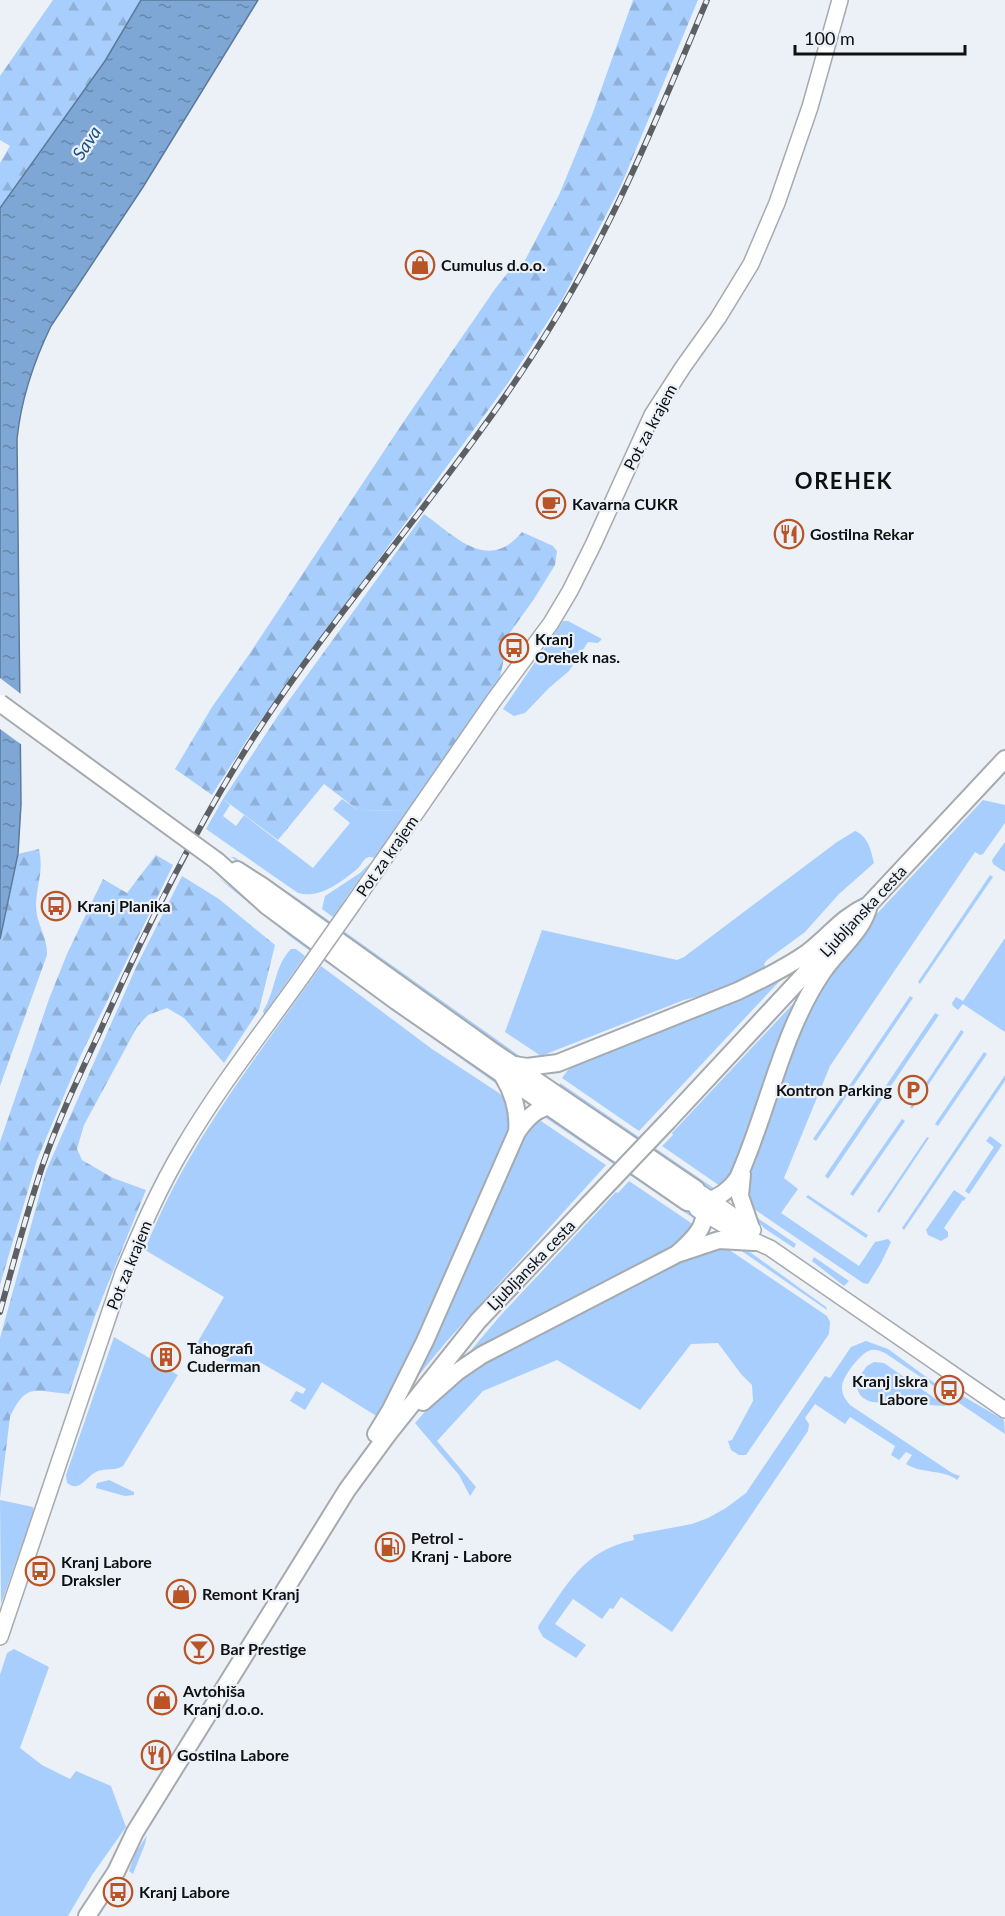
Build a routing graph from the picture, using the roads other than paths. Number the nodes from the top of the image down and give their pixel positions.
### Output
1 (840, 0) edge
2 (0, 704) edge
3 (1005, 759) edge
4 (869, 905) junction
5 (587, 1052) junction
6 (507, 1069) junction
7 (561, 1106) junction
8 (517, 1132) junction
9 (743, 1167) junction
10 (700, 1202) junction
11 (758, 1239) junction
12 (677, 1254) junction
13 (1005, 1410) edge
14 (367, 1464) junction
15 (347, 1490) junction
16 (0, 1637) edge
17 (135, 1832) junction
18 (76, 1916) edge
19 (87, 1916) edge

1 - 16 street, Pot za krajem, bridge
2 - 6 main road, bridge
3 - 4 main road, Ljubljanska cesta
4 - 5 main road
4 - 9 main road
4 - 14 main road, Ljubljanska cesta, bridge
5 - 6 main road
5 - 7 main road
6 - 7 main road
6 - 8 main road
7 - 8 main road
7 - 10 main road
8 - 15 main road
9 - 10 main road
9 - 11 main road
10 - 11 street
10 - 12 main road
11 - 12 main road
11 - 13 street
12 - 14 main road
14 - 15 main road, Ljubljanska cesta
15 - 17 main road, Ljubljanska cesta
17 - 18 main road, Ljubljanska cesta
17 - 19 main road, Ljubljanska cesta

